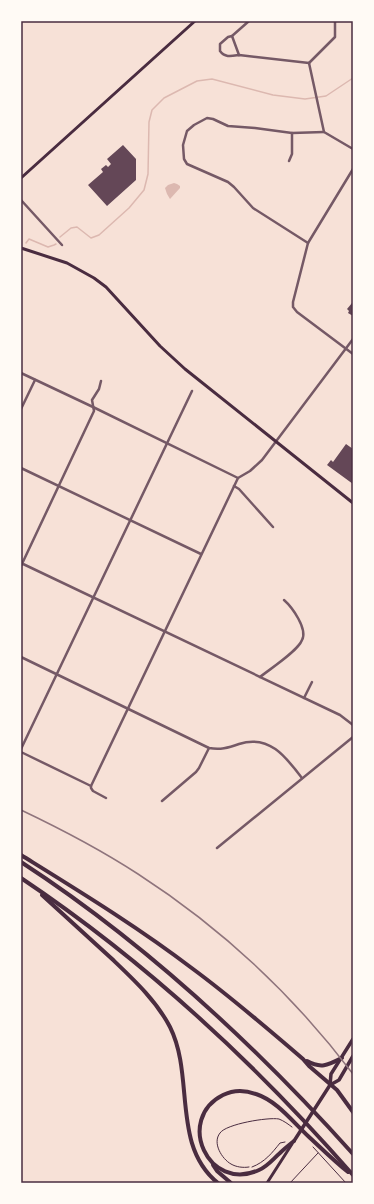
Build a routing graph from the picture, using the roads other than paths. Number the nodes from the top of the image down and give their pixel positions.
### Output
1 (195, 21) edge
2 (249, 21) edge
3 (335, 21) edge
4 (232, 36) junction
5 (239, 55) junction
6 (309, 63) junction
7 (324, 132) junction
8 (292, 133) junction
9 (353, 149) edge
10 (289, 161) dead end
11 (353, 169) edge
12 (21, 177) edge
13 (21, 200) edge
14 (308, 243) junction
15 (62, 245) dead end
16 (21, 248) edge
17 (353, 339) edge
18 (346, 348) junction
19 (353, 354) edge
20 (21, 373) edge
21 (35, 380) junction
22 (101, 381) dead end
23 (192, 391) dead end
24 (93, 407) junction
25 (21, 409) edge
26 (276, 442) junction
27 (166, 443) junction
28 (21, 468) edge
29 (238, 478) junction
30 (59, 486) junction
31 (234, 486) junction
32 (353, 503) edge
33 (130, 520) junction
34 (273, 527) dead end
35 (201, 554) junction
36 (21, 564) edge
37 (93, 597) junction
38 (284, 600) dead end
39 (165, 630) junction
40 (21, 657) edge
41 (56, 674) junction
42 (260, 677) junction
43 (312, 682) dead end
44 (304, 698) junction
45 (128, 708) junction
46 (353, 725) edge
47 (353, 737) edge
48 (209, 748) junction
49 (21, 749) edge
50 (21, 752) edge
51 (302, 778) junction
52 (91, 786) junction
53 (106, 798) dead end
54 (162, 801) dead end
55 (217, 848) dead end
56 (21, 855) edge
57 (21, 862) edge
58 (21, 878) edge
59 (30, 884) junction
60 (353, 1039) edge
61 (352, 1057) edge
62 (342, 1058) joint
63 (303, 1059) junction
64 (337, 1063) junction
65 (330, 1085) junction
66 (353, 1112) edge
67 (294, 1141) junction
68 (353, 1154) edge
69 (209, 1160) junction
70 (353, 1176) edge
71 (218, 1183) edge
72 (231, 1183) edge
73 (267, 1183) edge

1 - 12 main road
2 - 4 street
3 - 6 street
4 - 5 street
4 - 5 street
5 - 6 street
6 - 7 street
7 - 8 street
7 - 9 street
8 - 10 street
8 - 14 street
11 - 14 street
13 - 15 street
14 - 18 street
16 - 26 main road
17 - 18 street
18 - 19 street
18 - 26 street
20 - 21 street
21 - 24 street
21 - 25 street
22 - 24 street
23 - 27 street
24 - 27 street
24 - 30 street
26 - 29 street
26 - 32 main road
27 - 29 street
27 - 33 street
28 - 30 street
29 - 31 street
30 - 33 street
30 - 36 street
31 - 34 street
31 - 35 street
33 - 35 street
33 - 37 street
35 - 39 street
36 - 37 street
37 - 39 street
37 - 41 street
38 - 42 street
39 - 42 street
39 - 45 street
40 - 41 street
41 - 45 street
41 - 49 street
42 - 44 street
43 - 44 street
44 - 46 street
45 - 48 street
45 - 52 street
47 - 51 street
48 - 51 street
48 - 54 street
50 - 52 street
51 - 55 street
52 - 53 street
56 - 63 highway
57 - 68 highway
58 - 59 highway
59 - 70 highway
59 - 71 highway
60 - 62 main road
61 - 65 main road
62 - 64 highway
63 - 64 highway
63 - 65 highway
64 - 65 main road
65 - 66 highway
65 - 67 main road
67 - 69 highway
67 - 73 main road
69 - 70 highway
69 - 72 highway

